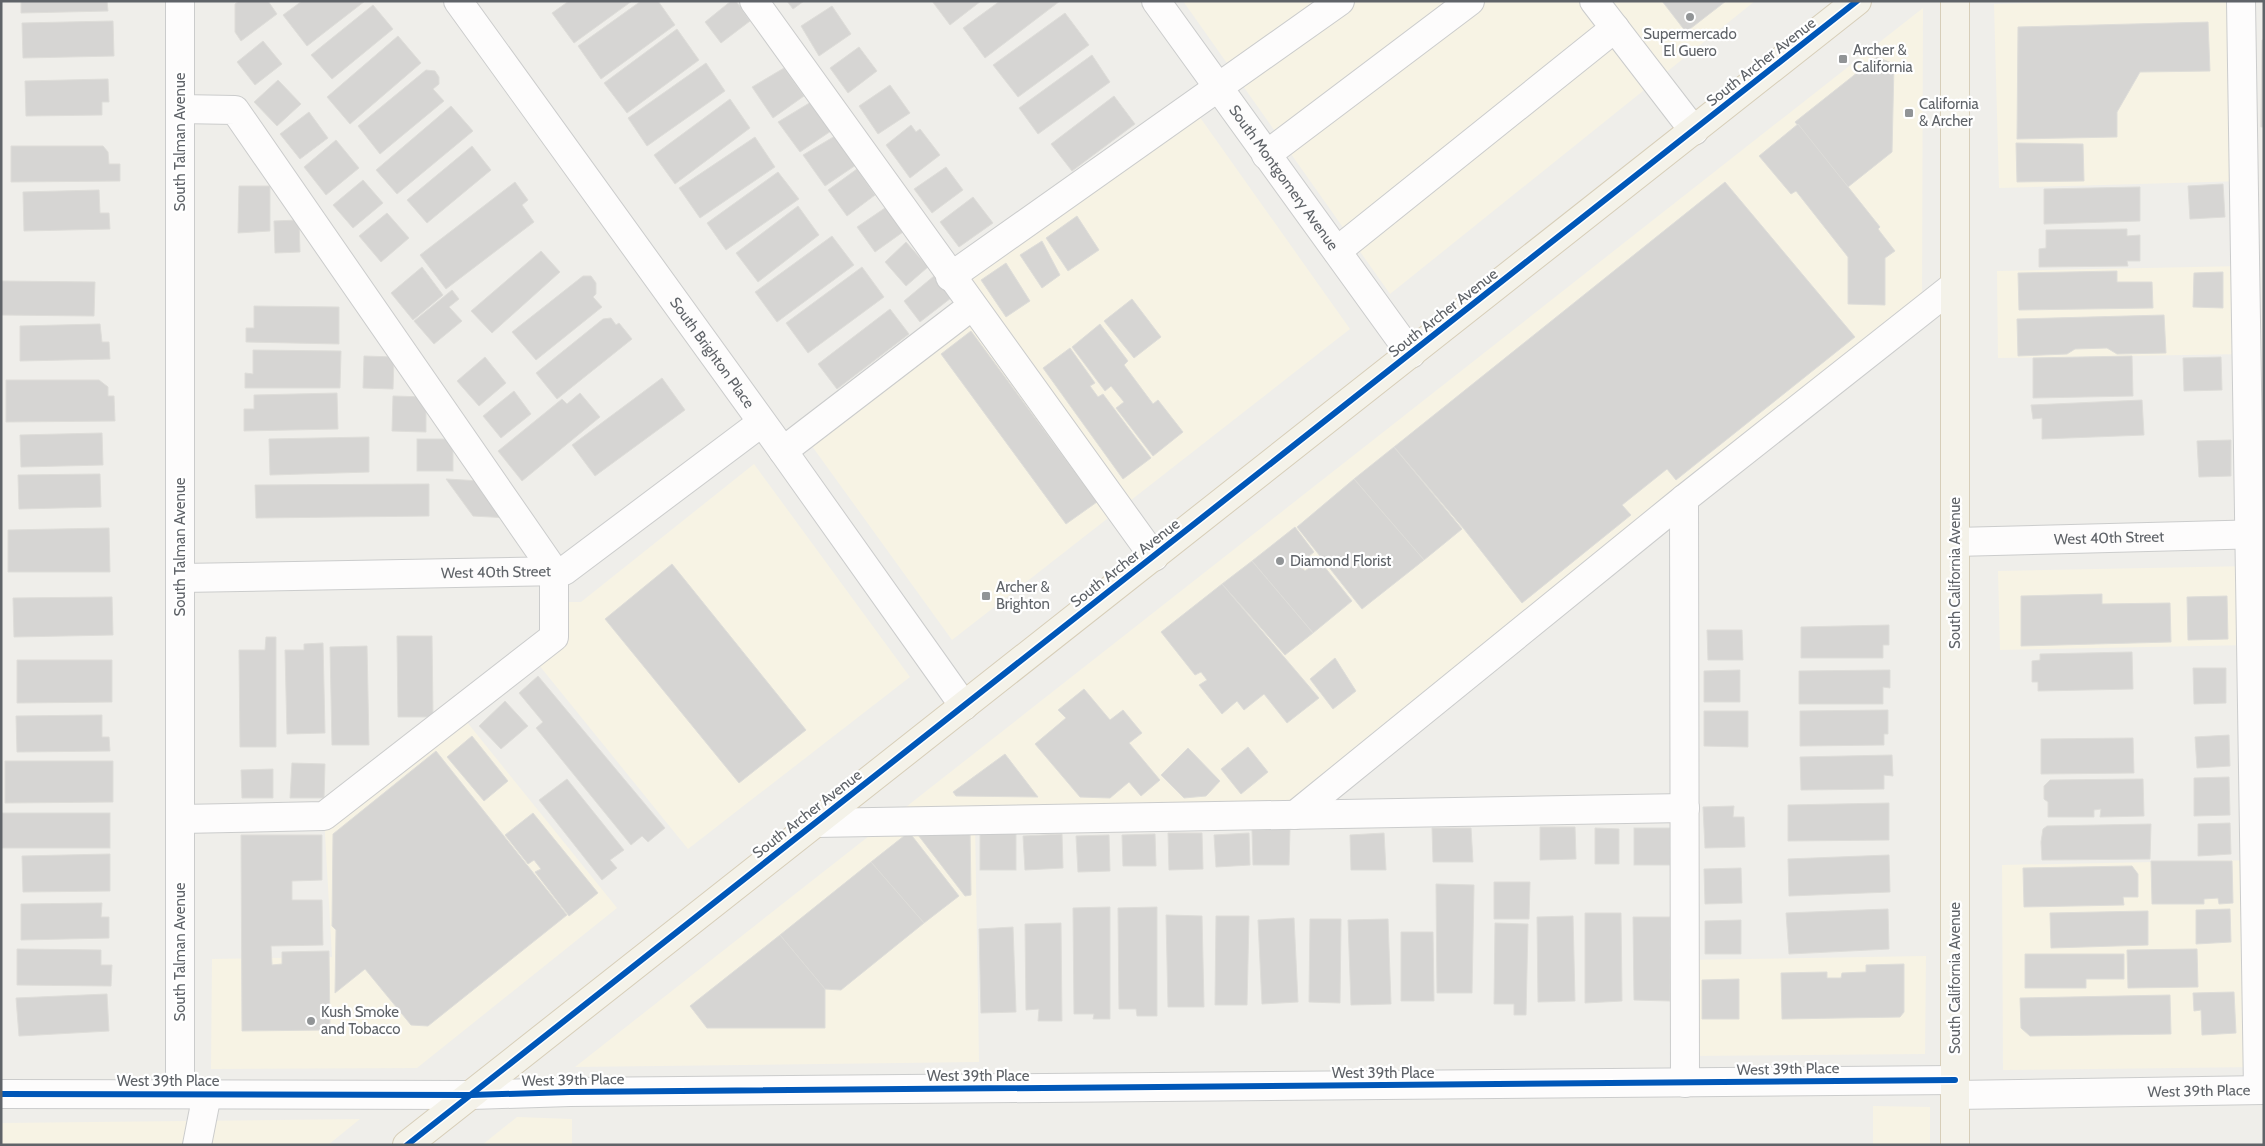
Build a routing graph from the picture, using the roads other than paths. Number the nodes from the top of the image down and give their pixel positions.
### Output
1 (180, 1) edge
2 (458, 1) edge
3 (754, 1) edge
4 (1156, 1) edge
5 (1340, 1) edge
6 (1470, 1) edge
7 (1594, 1) edge
8 (1857, 1) edge
9 (1955, 1) edge
10 (2241, 1) edge
11 (1615, 28) junction
12 (1218, 88) junction
13 (180, 109) junction
14 (1694, 131) junction
15 (1266, 154) junction
16 (1337, 251) junction
17 (2254, 251) edge
18 (950, 276) junction
19 (1955, 285) junction
20 (972, 306) junction
21 (1411, 354) junction
22 (761, 423) junction
23 (783, 451) junction
24 (1684, 499) junction
25 (2256, 535) edge
26 (1955, 542) junction
27 (1154, 556) junction
28 (554, 571) junction
29 (180, 578) junction
30 (964, 706) junction
31 (1685, 808) junction
32 (1295, 815) junction
33 (2259, 815) edge
34 (181, 818) junction
35 (815, 823) junction
36 (1685, 1083) junction
37 (1955, 1087) junction
38 (2261, 1090) edge
39 (1, 1094) edge
40 (180, 1094) junction
41 (207, 1094) junction
42 (471, 1095) junction
43 (197, 1145) edge
44 (407, 1145) edge
45 (1955, 1145) edge

1 - 13 street, South Talman Avenue
2 - 22 street, South Brighton Place
3 - 18 street
4 - 12 street, South Montgomery Avenue
5 - 12 street
6 - 15 street
7 - 11 street
8 - 14 main road, South Archer Avenue
9 - 19 main road, South California Avenue
10 - 17 street
11 - 14 street
11 - 16 street
12 - 15 street, South Montgomery Avenue
12 - 18 street
13 - 28 street
13 - 29 street, South Talman Avenue
14 - 21 main road, South Archer Avenue
15 - 16 street, South Montgomery Avenue
16 - 21 street, South Montgomery Avenue
17 - 25 street
18 - 20 street
19 - 24 street
19 - 26 main road, South California Avenue
20 - 23 street
20 - 27 street
21 - 27 main road, South Archer Avenue
22 - 23 street, South Brighton Place
22 - 28 street, West 40th Street
23 - 30 street, South Brighton Place
24 - 31 street
24 - 32 street
25 - 26 street, West 40th Street
25 - 33 street
26 - 37 main road, South California Avenue
27 - 30 main road, South Archer Avenue
28 - 29 street, West 40th Street
28 - 34 street
29 - 34 street, South Talman Avenue
30 - 35 main road, South Archer Avenue
31 - 32 street
31 - 36 street
32 - 35 street
33 - 38 street
34 - 40 street, South Talman Avenue
35 - 42 main road, South Archer Avenue
36 - 37 street, West 39th Place
36 - 42 street, West 39th Place
37 - 38 street, West 39th Place
37 - 45 main road, South California Avenue
39 - 40 street, West 39th Place
40 - 41 street, West 39th Place
41 - 42 street, West 39th Place
41 - 43 street
42 - 44 main road, South Archer Avenue

